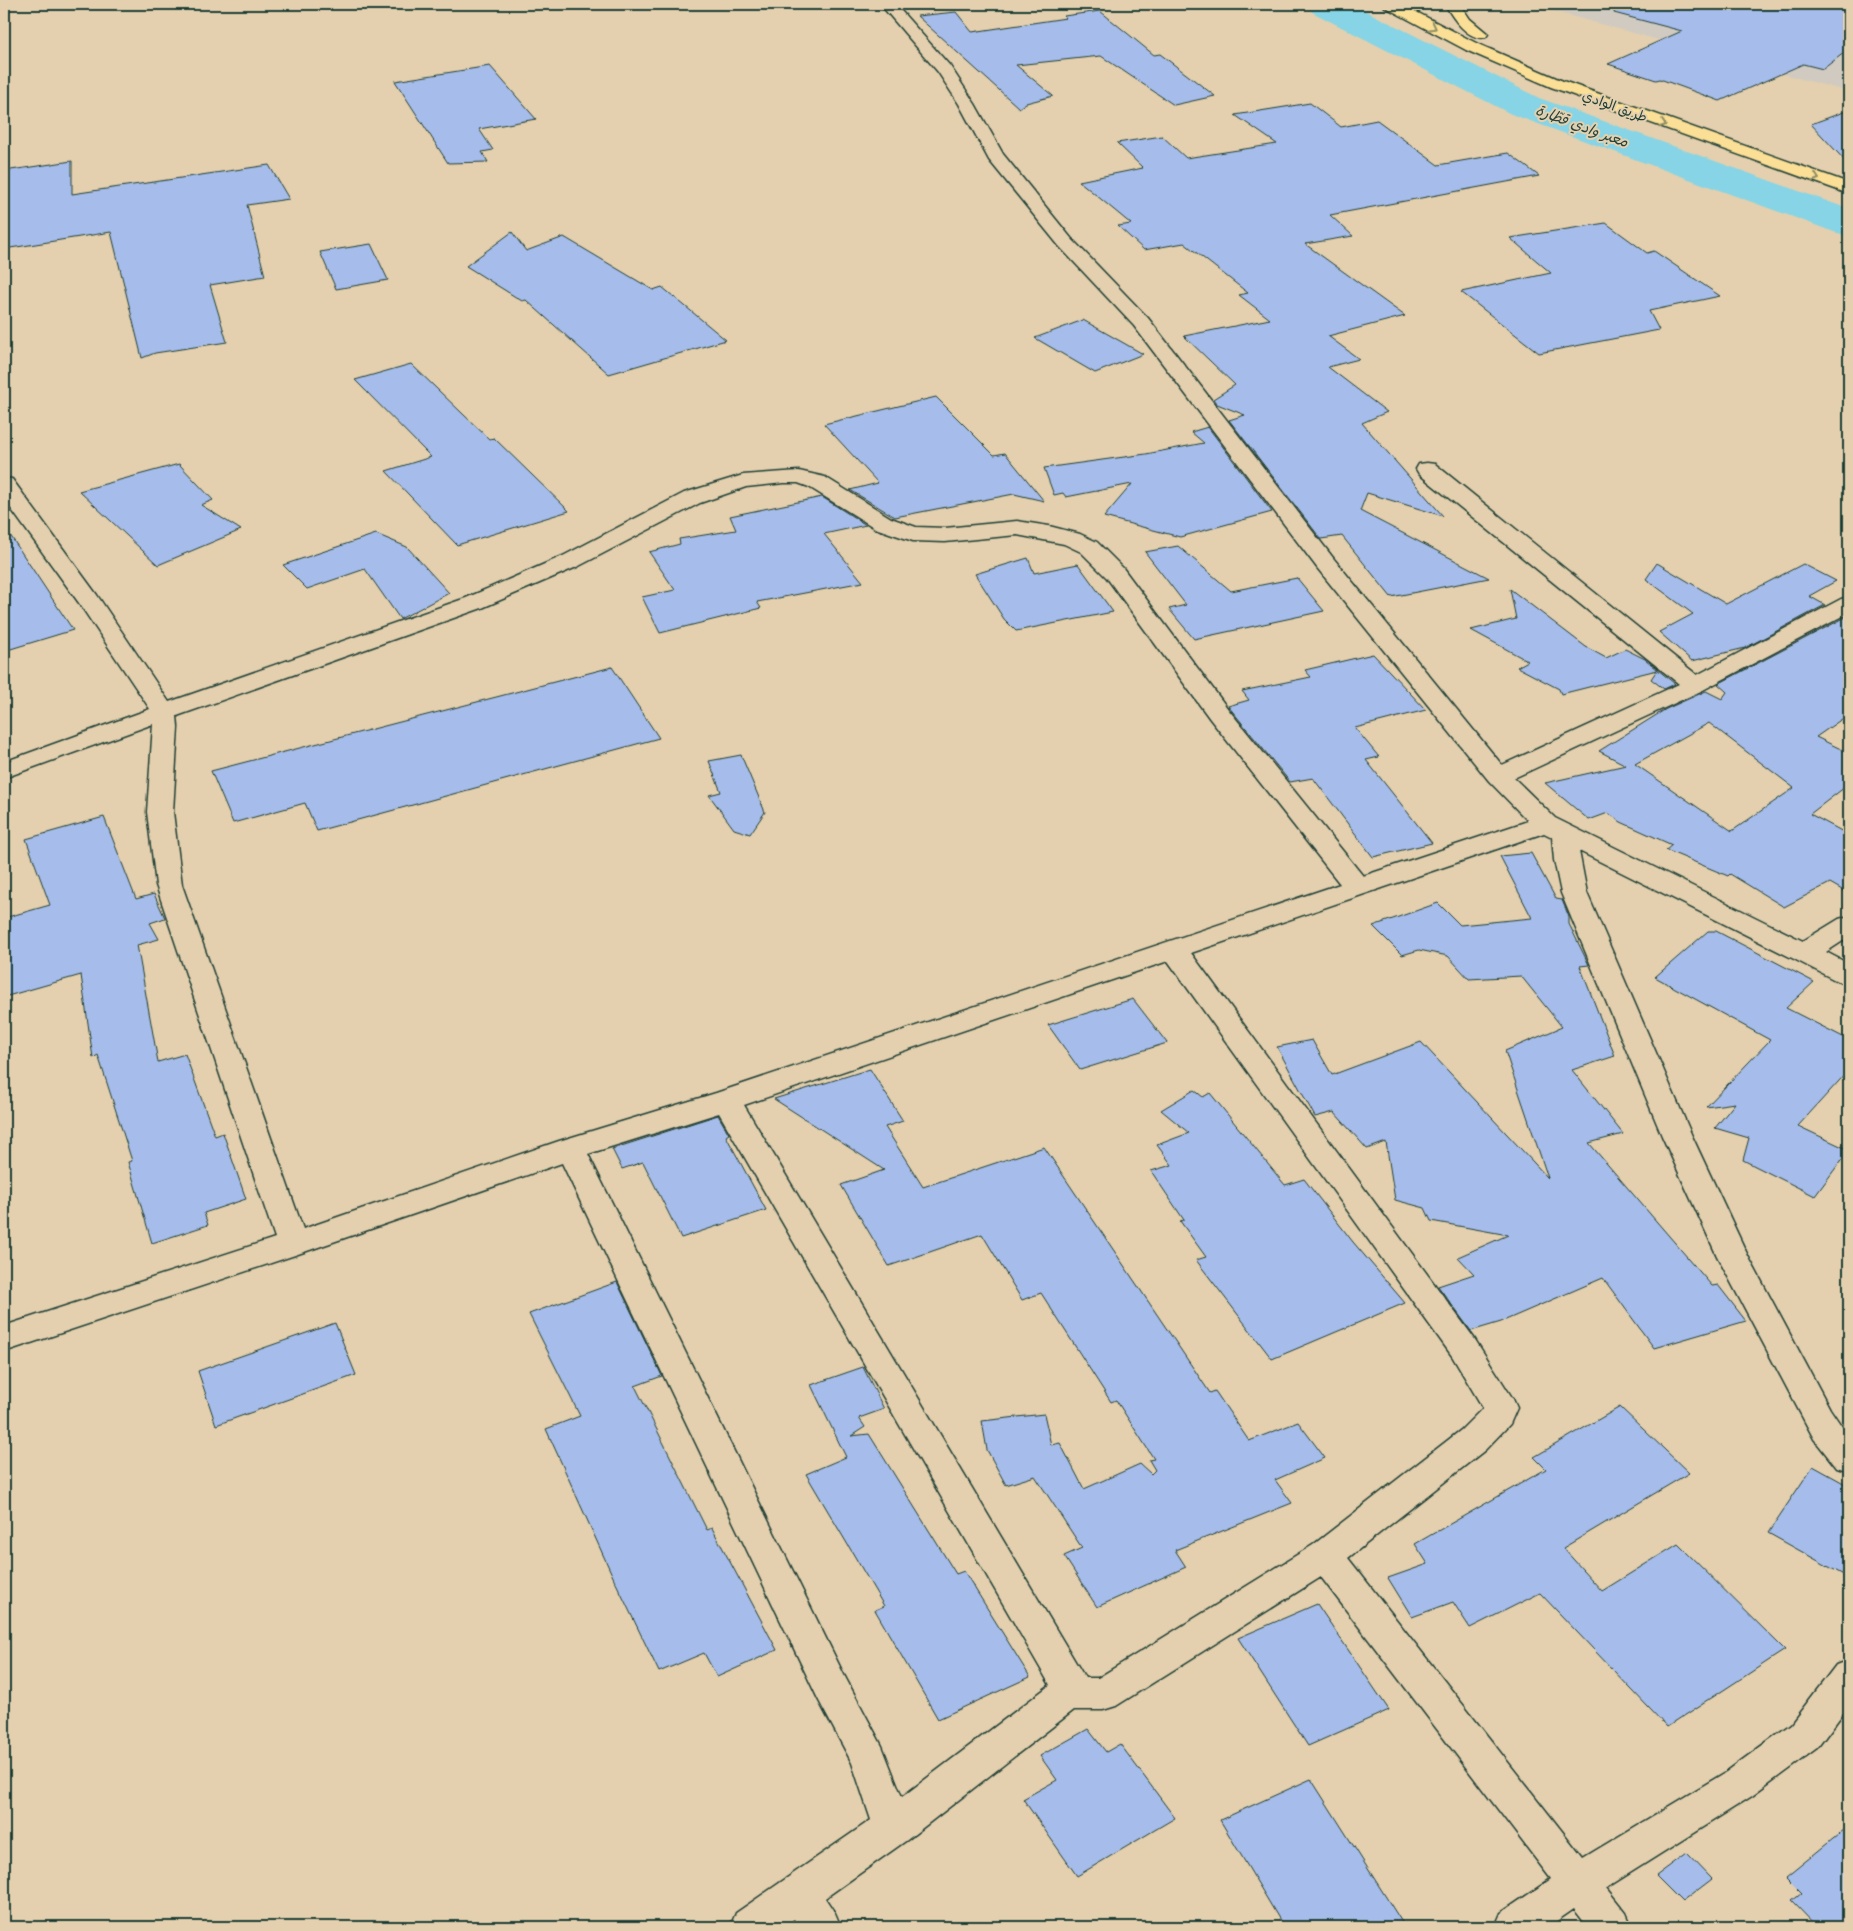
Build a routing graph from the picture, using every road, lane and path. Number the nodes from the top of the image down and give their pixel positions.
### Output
1 (887, 4) edge
2 (1420, 4) edge
3 (1452, 4) edge
4 (1395, 5) edge
5 (1480, 34) junction
6 (1849, 174) edge
7 (1849, 189) edge
8 (1427, 469) dead end
9 (4, 484) edge
10 (1849, 604) edge
11 (1696, 685) junction
12 (164, 712) junction
13 (4, 770) edge
14 (1498, 776) junction
15 (1556, 828) junction
16 (1357, 887) junction
17 (1849, 925) edge
18 (1174, 949) junction
19 (1804, 953) junction
20 (1849, 976) edge
21 (726, 1100) junction
22 (570, 1149) junction
23 (293, 1244) junction
24 (4, 1339) edge
25 (1849, 1458) edge
26 (1325, 1556) junction
27 (1849, 1676) edge
28 (1068, 1694) junction
29 (893, 1827) junction
30 (1578, 1883) junction
31 (800, 1894) junction
32 (750, 1927) edge
33 (821, 1927) edge
34 (1515, 1927) edge
35 (1612, 1927) edge

1 - 14 street
2 - 5 main road, طريق الوادي
3 - 5 main road
4 -> 7 main road, طريق الوادي
5 - 6 main road, طريق الوادي
8 - 11 street
9 - 12 street
10 - 11 street
11 - 14 street
12 - 13 street
12 - 16 street
12 - 23 street
14 - 15 street
15 - 16 street
15 - 19 street
15 - 25 street
16 - 18 street
17 - 19 street
18 - 21 street
18 - 26 street
19 - 20 street
21 - 22 street
21 - 28 street
22 - 23 street
22 - 29 street
23 - 24 street
26 - 28 street
26 - 30 street
27 - 30 street
28 - 29 street
29 - 31 street
30 - 34 street
30 - 35 street
31 - 32 street
31 - 33 street

